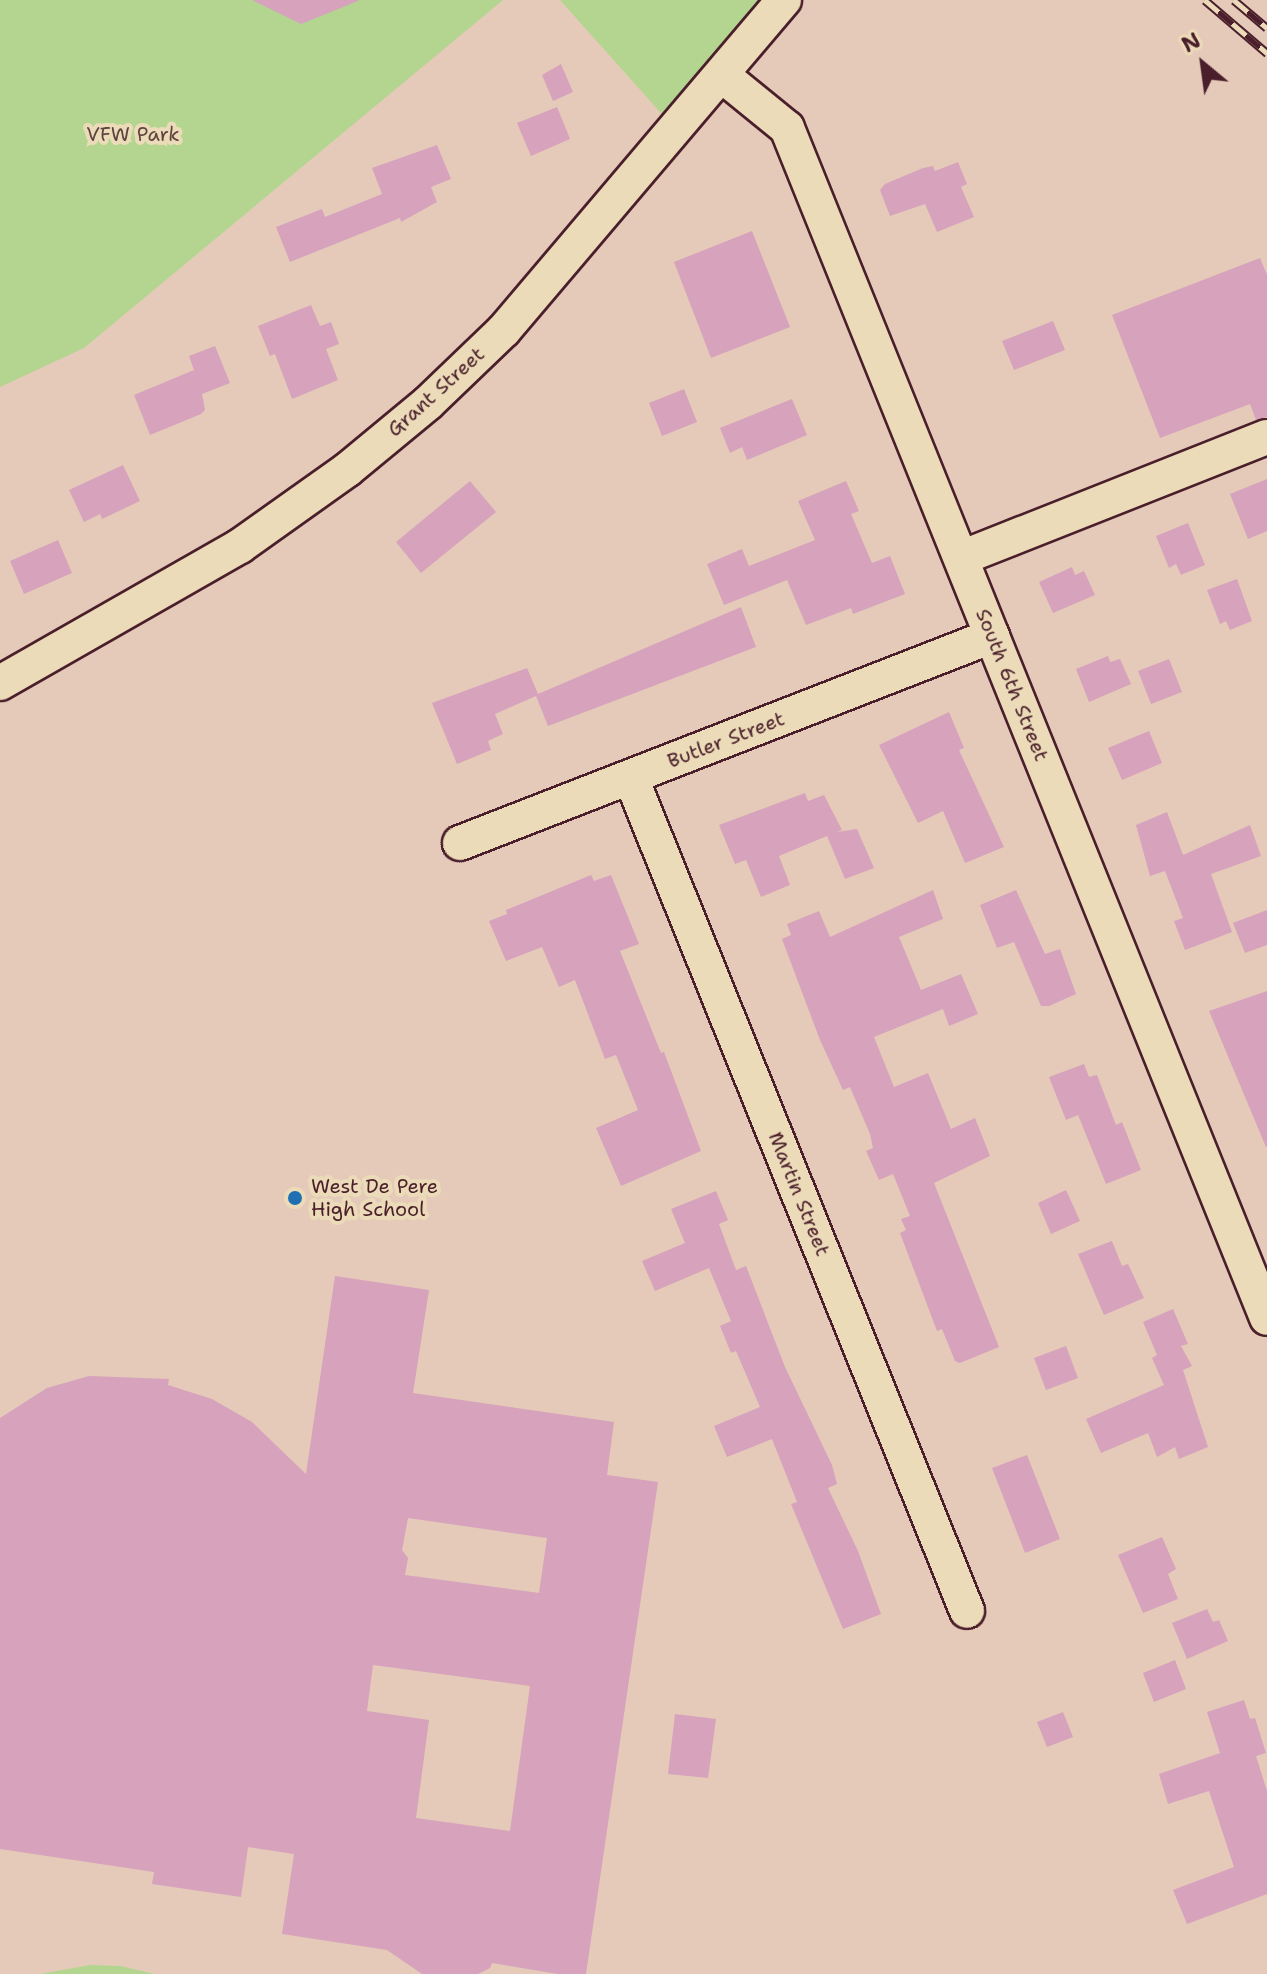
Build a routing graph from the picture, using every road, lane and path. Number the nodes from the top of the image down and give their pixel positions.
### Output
1 (784, 0) edge
2 (723, 76) junction
3 (1267, 437) edge
4 (961, 558) junction
5 (992, 636) junction
6 (0, 683) edge
7 (631, 778) junction
8 (460, 843) dead end
9 (1267, 1318) edge
10 (967, 1611) dead end

1 - 2 street, Grant Street
2 - 4 street, South 6th Street
2 - 6 street, Grant Street
3 - 4 street
4 - 5 street, South 6th Street
5 - 7 street, Butler Street
5 - 9 street, South 6th Street
7 - 8 street, Butler Street
7 - 10 street, Martin Street

